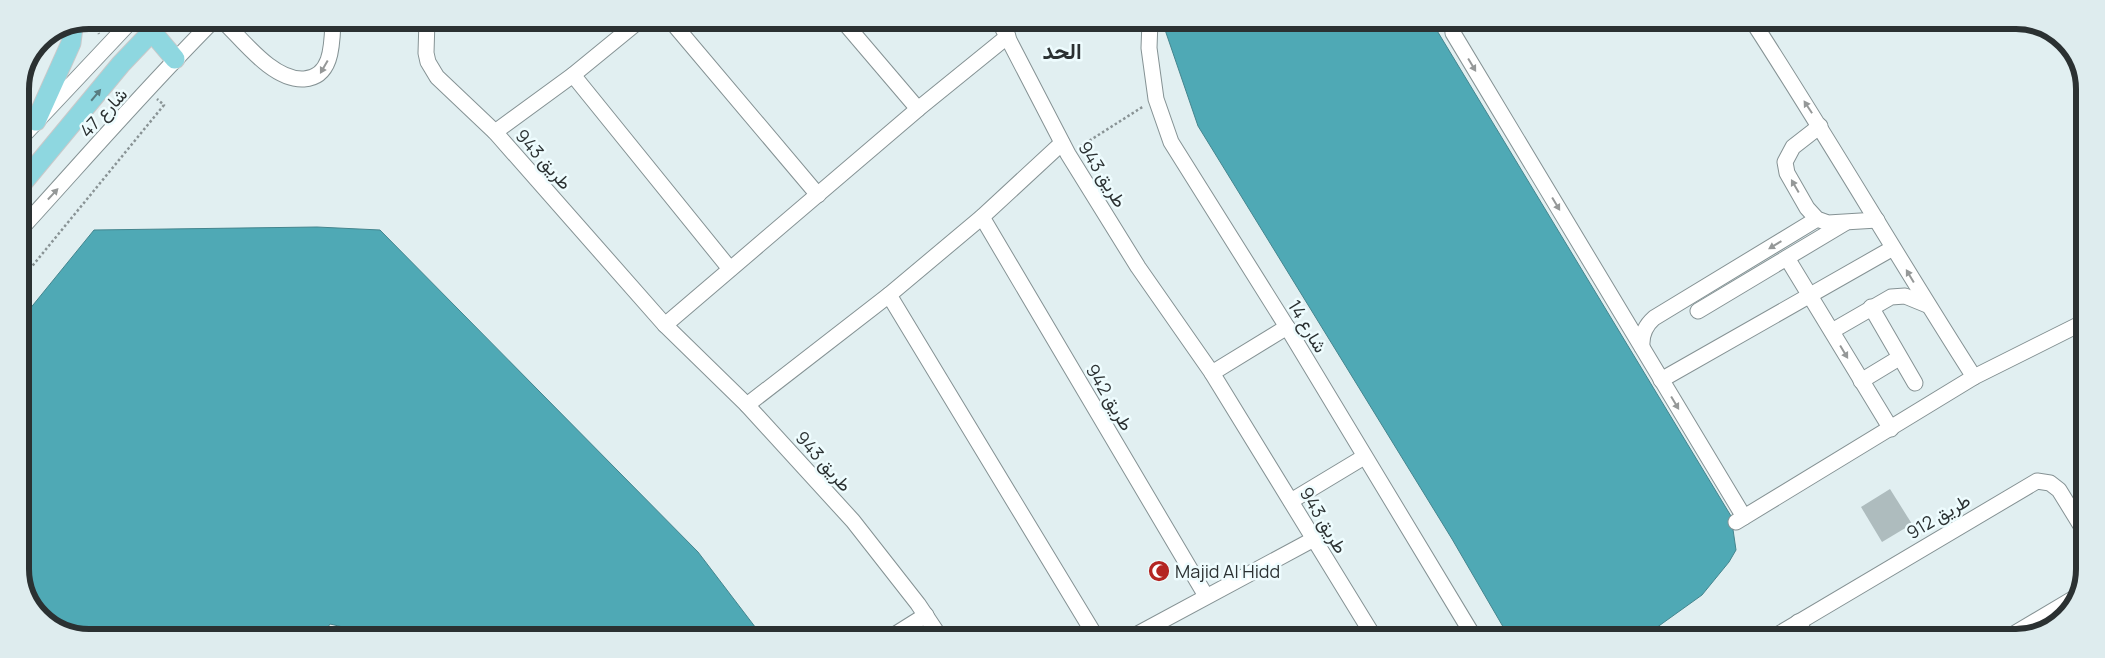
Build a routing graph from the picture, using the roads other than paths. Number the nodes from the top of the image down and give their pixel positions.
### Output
1 (123, 29) edge
2 (148, 29) edge
3 (155, 29) edge
4 (205, 29) edge
5 (231, 29) edge
6 (332, 29) edge
7 (427, 29) edge
8 (629, 29) edge
9 (678, 29) edge
10 (850, 29) edge
11 (1004, 29) edge
12 (1149, 29) edge
13 (1453, 29) edge
14 (1758, 29) edge
15 (72, 31) edge
16 (1008, 36) junction
17 (175, 59) junction
18 (573, 75) junction
19 (918, 109) junction
20 (36, 121) junction
21 (1820, 126) junction
22 (29, 129) edge
23 (495, 132) junction
24 (1065, 149) junction
25 (29, 175) edge
26 (818, 195) junction
27 (982, 217) junction
28 (1817, 219) junction
29 (29, 220) edge
30 (1877, 220) junction
31 (1848, 221) junction
32 (1893, 248) junction
33 (1786, 258) junction
34 (730, 269) junction
35 (1810, 295) junction
36 (890, 296) junction
37 (1928, 305) junction
38 (1871, 307) junction
39 (1698, 311) dead end
40 (665, 325) junction
41 (1287, 327) junction
42 (2076, 327) edge
43 (1832, 331) junction
44 (1642, 347) junction
45 (1899, 358) junction
46 (1212, 373) junction
47 (1974, 377) junction
48 (1661, 380) junction
49 (1862, 381) junction
50 (1915, 382) dead end
51 (747, 405) junction
52 (1891, 429) junction
53 (1364, 457) junction
54 (1291, 501) junction
55 (2076, 518) edge
56 (1314, 539) junction
57 (1206, 596) junction
58 (2065, 604) edge
59 (926, 616) junction
60 (1798, 622) junction
61 (2027, 628) edge
62 (904, 629) edge
63 (935, 629) edge
64 (1091, 629) edge
65 (1146, 629) edge
66 (1368, 629) edge
67 (1469, 629) edge
68 (1787, 629) edge
69 (1802, 629) edge

1 - 20 street
25 -> 2 main road
3 - 17 main road
4 - 17 street, شارع 47
6 -> 5 street
7 - 23 street, طريق 943
8 - 18 street, طريق 943
9 - 26 street
10 - 19 street
11 - 16 street, طريق 943
12 - 41 street, شارع 14
13 -> 44 street
21 -> 14 street
15 - 20 main road
16 - 19 street
16 - 24 street, طريق 943
29 -> 17 street, شارع 47
18 - 23 street, طريق 943
18 - 34 street
19 - 26 street
20 - 22 street
28 -> 21 street
21 - 30 street
23 - 40 street, طريق 943
24 - 27 street
24 - 46 street, طريق 943
26 - 34 street
27 - 36 street
27 - 57 street, طريق 942
28 - 31 street
28 -> 44 street
30 - 31 street
30 - 32 street
31 - 33 street
32 - 35 street
37 -> 32 street
33 - 35 street
33 - 39 street
34 - 40 street
35 - 43 street
35 - 48 street
36 - 51 street
36 - 64 street
37 - 38 street
37 - 47 street
38 - 43 street
38 - 45 street
40 - 51 street, طريق 943
41 - 46 street
41 - 53 street, شارع 14
42 - 47 street
43 -> 49 street
44 - 48 street
45 - 49 street
45 - 50 street
46 - 54 street, طريق 943
47 - 52 street
48 -> 52 street
49 - 52 street
51 - 59 street, طريق 943
53 - 54 street
53 - 67 street, شارع 14
54 - 56 street, طريق 943
55 - 60 street, طريق 912
56 - 57 street
56 - 66 street, طريق 943
57 - 65 street
58 - 61 street
59 - 62 street
59 - 63 street, طريق 943
60 - 68 street, طريق 912
60 - 69 street

